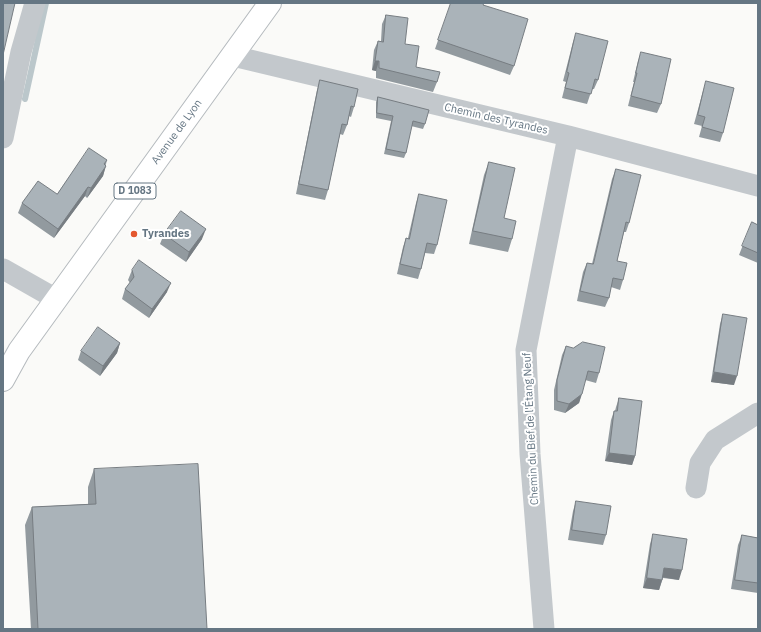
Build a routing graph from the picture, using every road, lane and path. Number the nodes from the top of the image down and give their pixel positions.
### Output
1 (35, 3) edge
2 (270, 3) edge
3 (232, 56) junction
4 (568, 136) junction
5 (3, 138) edge
6 (758, 186) edge
7 (3, 269) edge
8 (56, 299) junction
9 (3, 380) edge
10 (758, 413) edge
11 (696, 488) dead end
12 (544, 629) edge

1 - 5 street
2 - 3 main road, Avenue de Lyon / D 1083
3 - 4 street, Chemin des Tyrandes
3 - 8 main road, Avenue de Lyon / D 1083
4 - 6 street, Chemin des Tyrandes
4 - 12 street, Chemin du Bief de l'Étang Neuf
7 - 8 street
8 - 9 main road, Avenue de Lyon / D 1083
10 - 11 street

